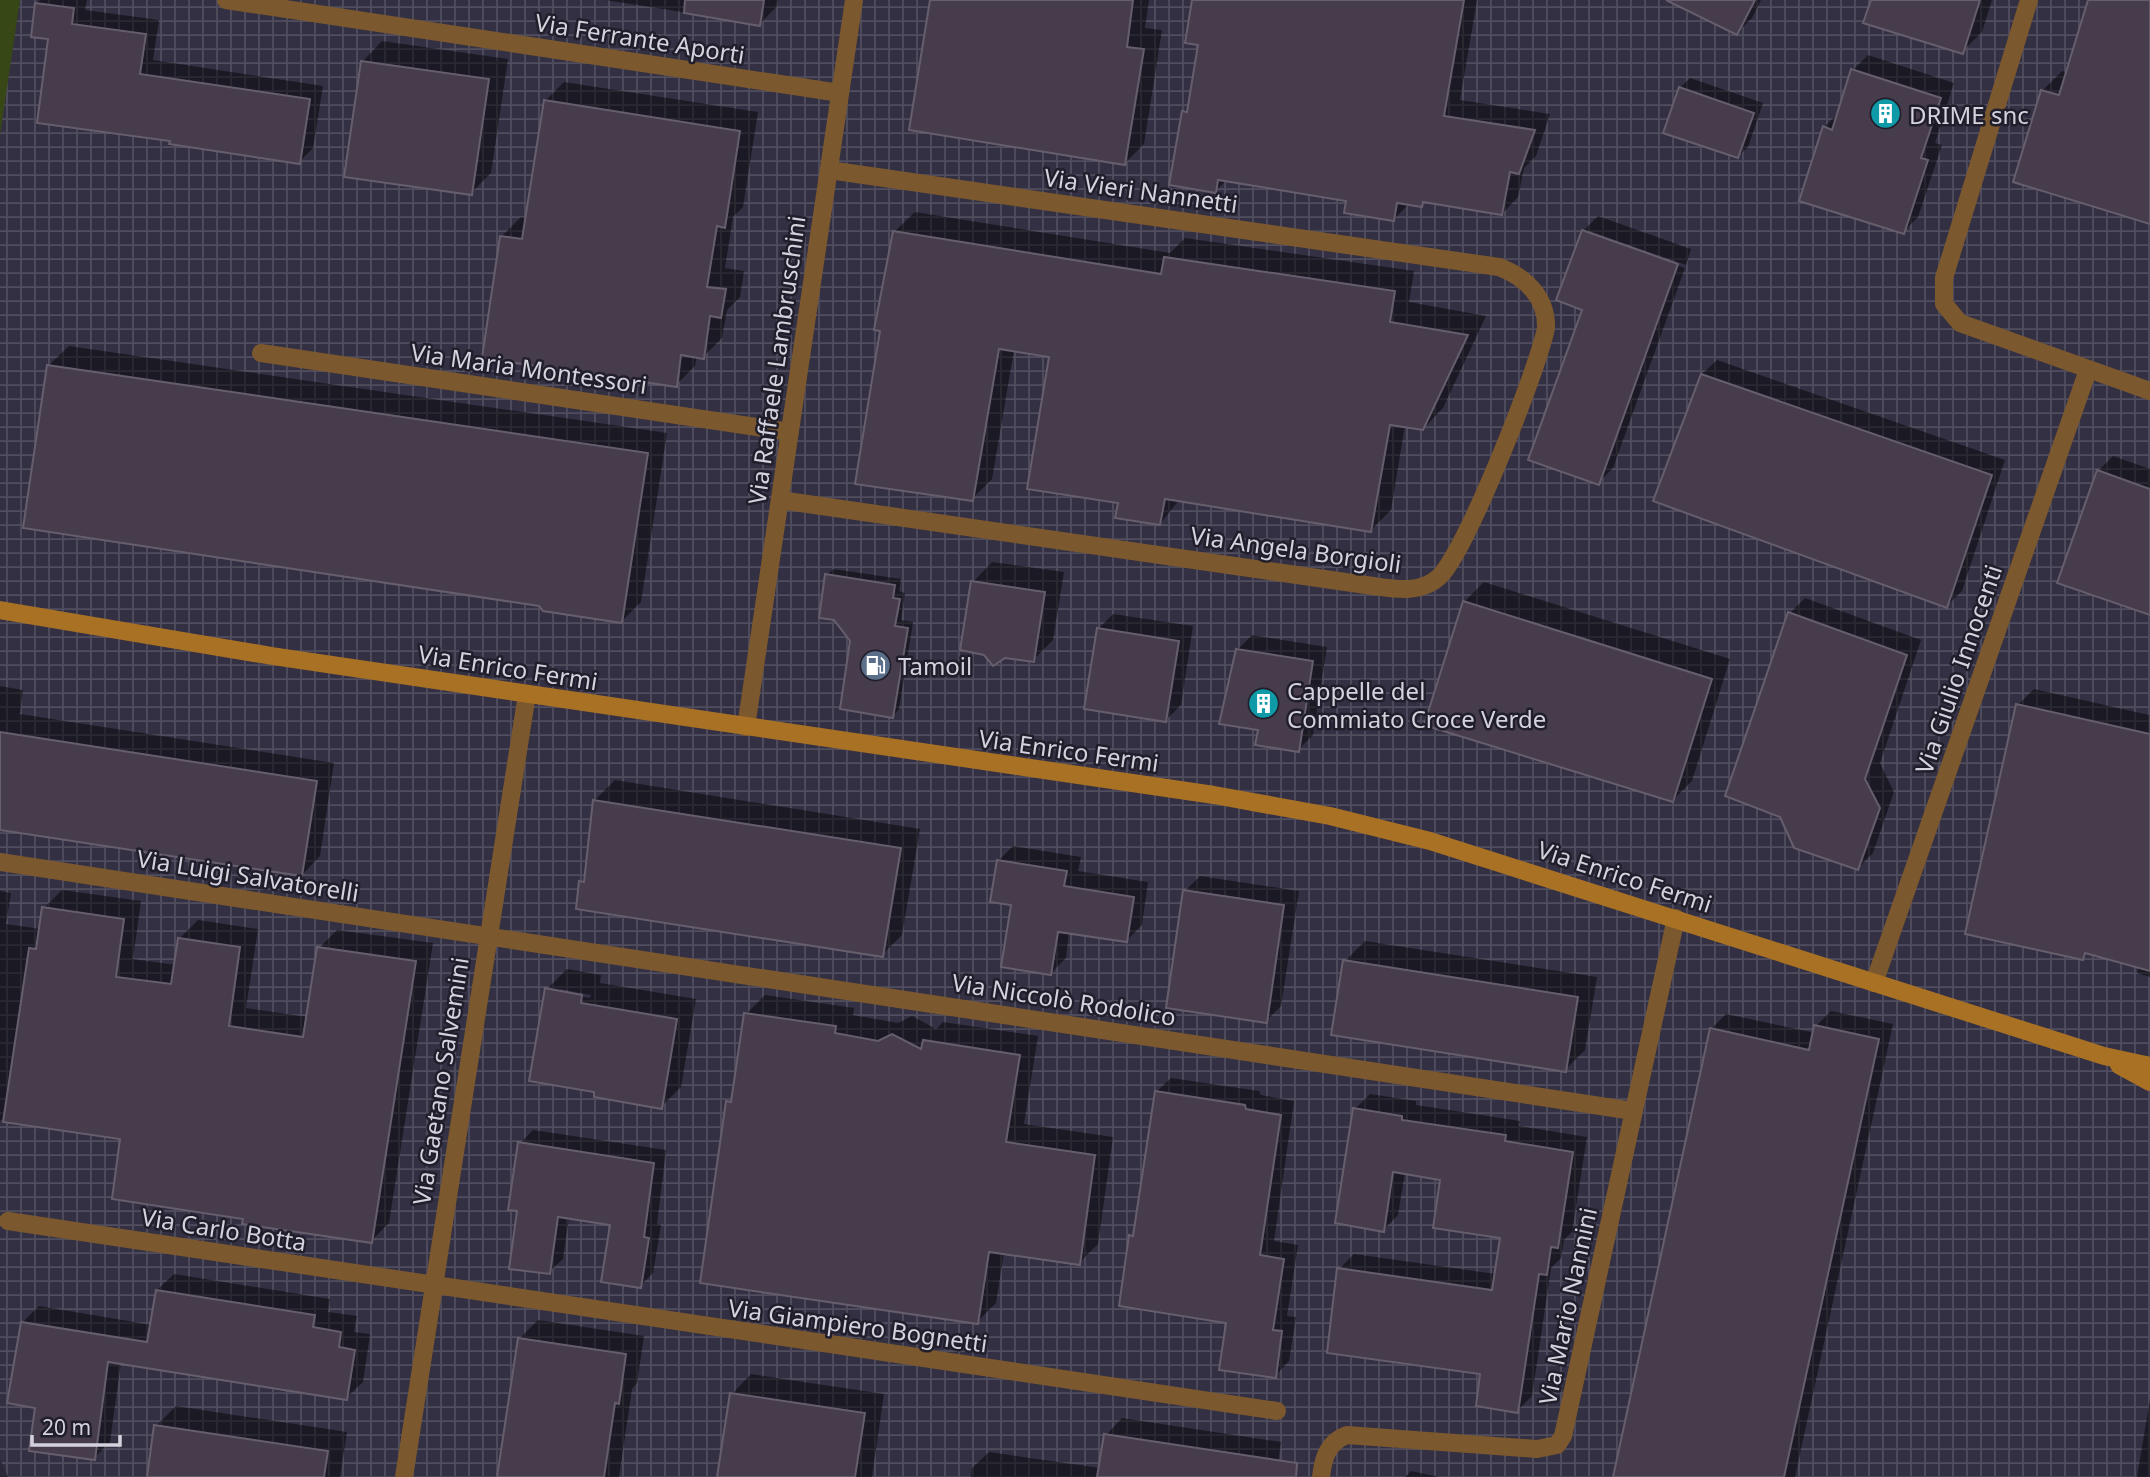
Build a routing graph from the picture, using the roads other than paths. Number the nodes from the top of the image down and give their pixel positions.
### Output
1 (226, 0) edge
2 (854, 0) edge
3 (2029, 0) edge
4 (840, 93) junction
5 (829, 170) junction
6 (1446, 258) joint
7 (261, 353) dead end
8 (2088, 370) junction
9 (2150, 391) edge
10 (790, 432) junction
11 (780, 500) junction
12 (0, 610) edge
13 (527, 694) junction
14 (746, 727) junction
15 (0, 862) edge
16 (1676, 918) junction
17 (488, 935) junction
18 (1874, 983) junction
19 (2104, 1056) junction
20 (2150, 1066) edge
21 (2150, 1082) edge
22 (1633, 1111) junction
23 (8, 1220) dead end
24 (432, 1286) junction
25 (1277, 1411) dead end
26 (404, 1477) edge
27 (1321, 1477) edge

1 - 4 street, Via Ferrante Aporti
2 - 4 street, Via Raffaele Lambruschini
3 - 8 street
4 - 5 street, Via Raffaele Lambruschini
5 - 6 street, Via Vieri Nannetti
5 - 10 street, Via Raffaele Lambruschini
6 - 11 street, Via Angela Borgioli
7 - 10 street, Via Maria Montessori
8 - 9 street
8 - 18 street, Via Giulio Innocenti
10 - 11 street, Via Raffaele Lambruschini
11 - 14 street, Via Raffaele Lambruschini
12 - 13 street, Via Enrico Fermi
13 - 14 street, Via Enrico Fermi
13 - 17 street, Via Gaetano Salvemini
14 - 16 street, Via Enrico Fermi
15 - 17 street, Via Luigi Salvatorelli
16 - 18 street, Via Enrico Fermi
16 - 22 street, Via Mario Nannini
17 - 22 street, Via Niccolò Rodolico
17 - 24 street, Via Gaetano Salvemini
18 - 19 street, Via Enrico Fermi
19 - 20 street
19 - 21 street
22 - 27 street, Via Mario Nannini
23 - 24 street, Via Carlo Botta
24 - 25 street, Via Giampiero Bognetti
24 - 26 street, Via Gaetano Salvemini

